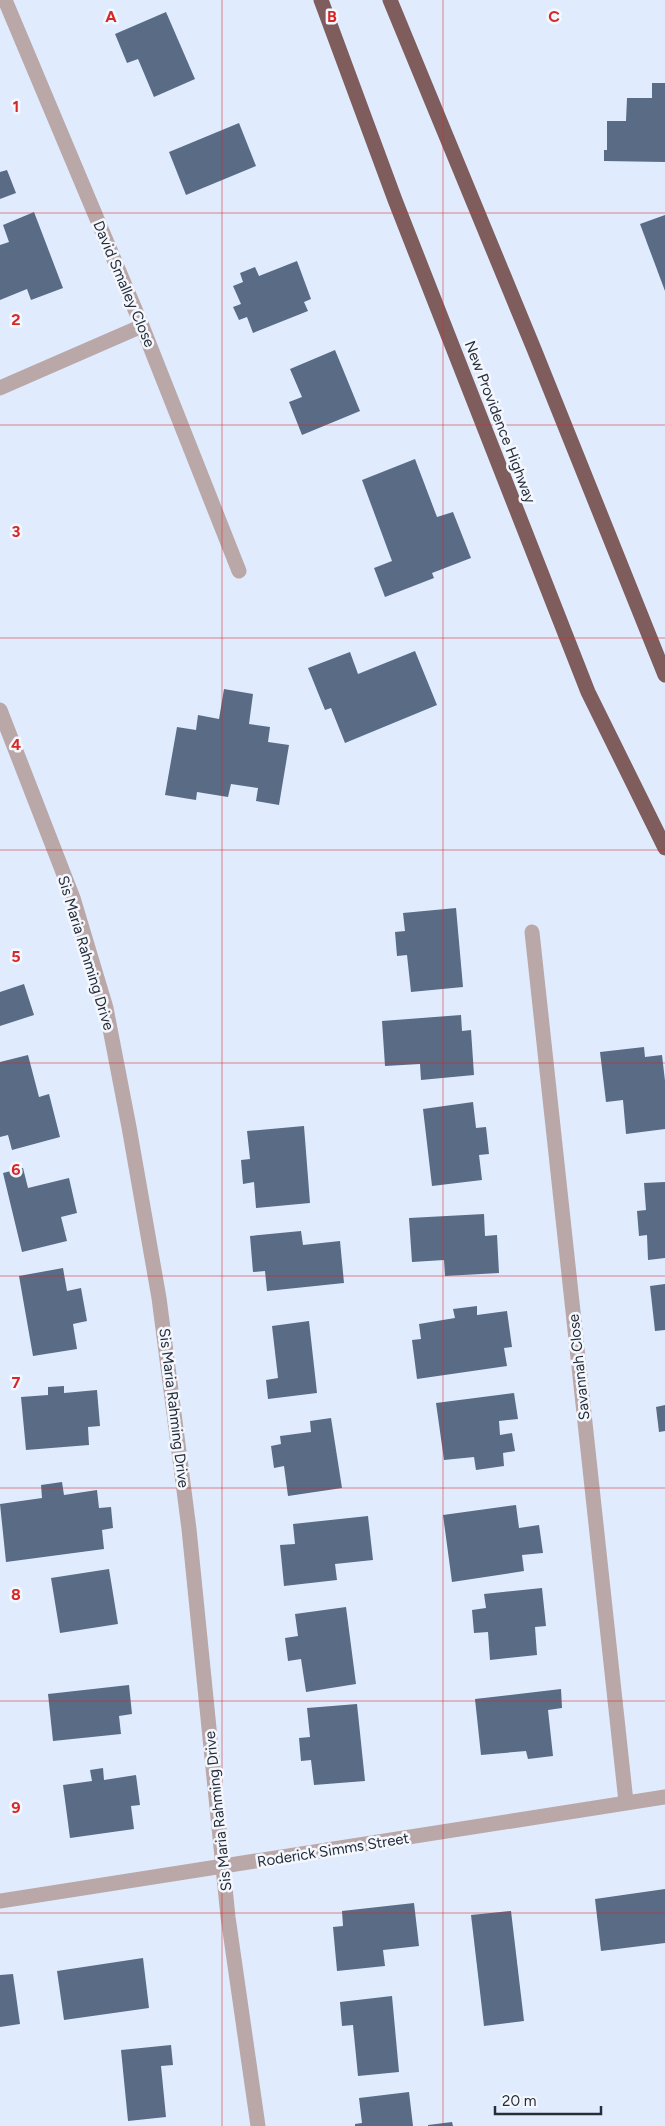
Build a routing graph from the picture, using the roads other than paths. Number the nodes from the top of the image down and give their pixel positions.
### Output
1 (4, 0) edge
2 (321, 0) edge
3 (390, 0) edge
4 (142, 326) junction
5 (0, 388) edge
6 (239, 571) dead end
7 (665, 675) edge
8 (0, 710) edge
9 (665, 848) edge
10 (532, 932) dead end
11 (665, 1797) edge
12 (626, 1802) junction
13 (224, 1867) junction
14 (0, 1901) edge
15 (258, 2126) edge

1 - 4 street, David Smalley Close
2 - 9 highway, New Providence Highway
3 - 7 highway
4 - 5 street
4 - 6 street, David Smalley Close
8 - 13 street, Sis Maria Rahming Drive
10 - 12 street, Savannah Close
11 - 12 street, Roderick Simms Street
12 - 13 street, Roderick Simms Street
13 - 14 street, Roderick Simms Street
13 - 15 street, Sis Maria Rahming Drive

